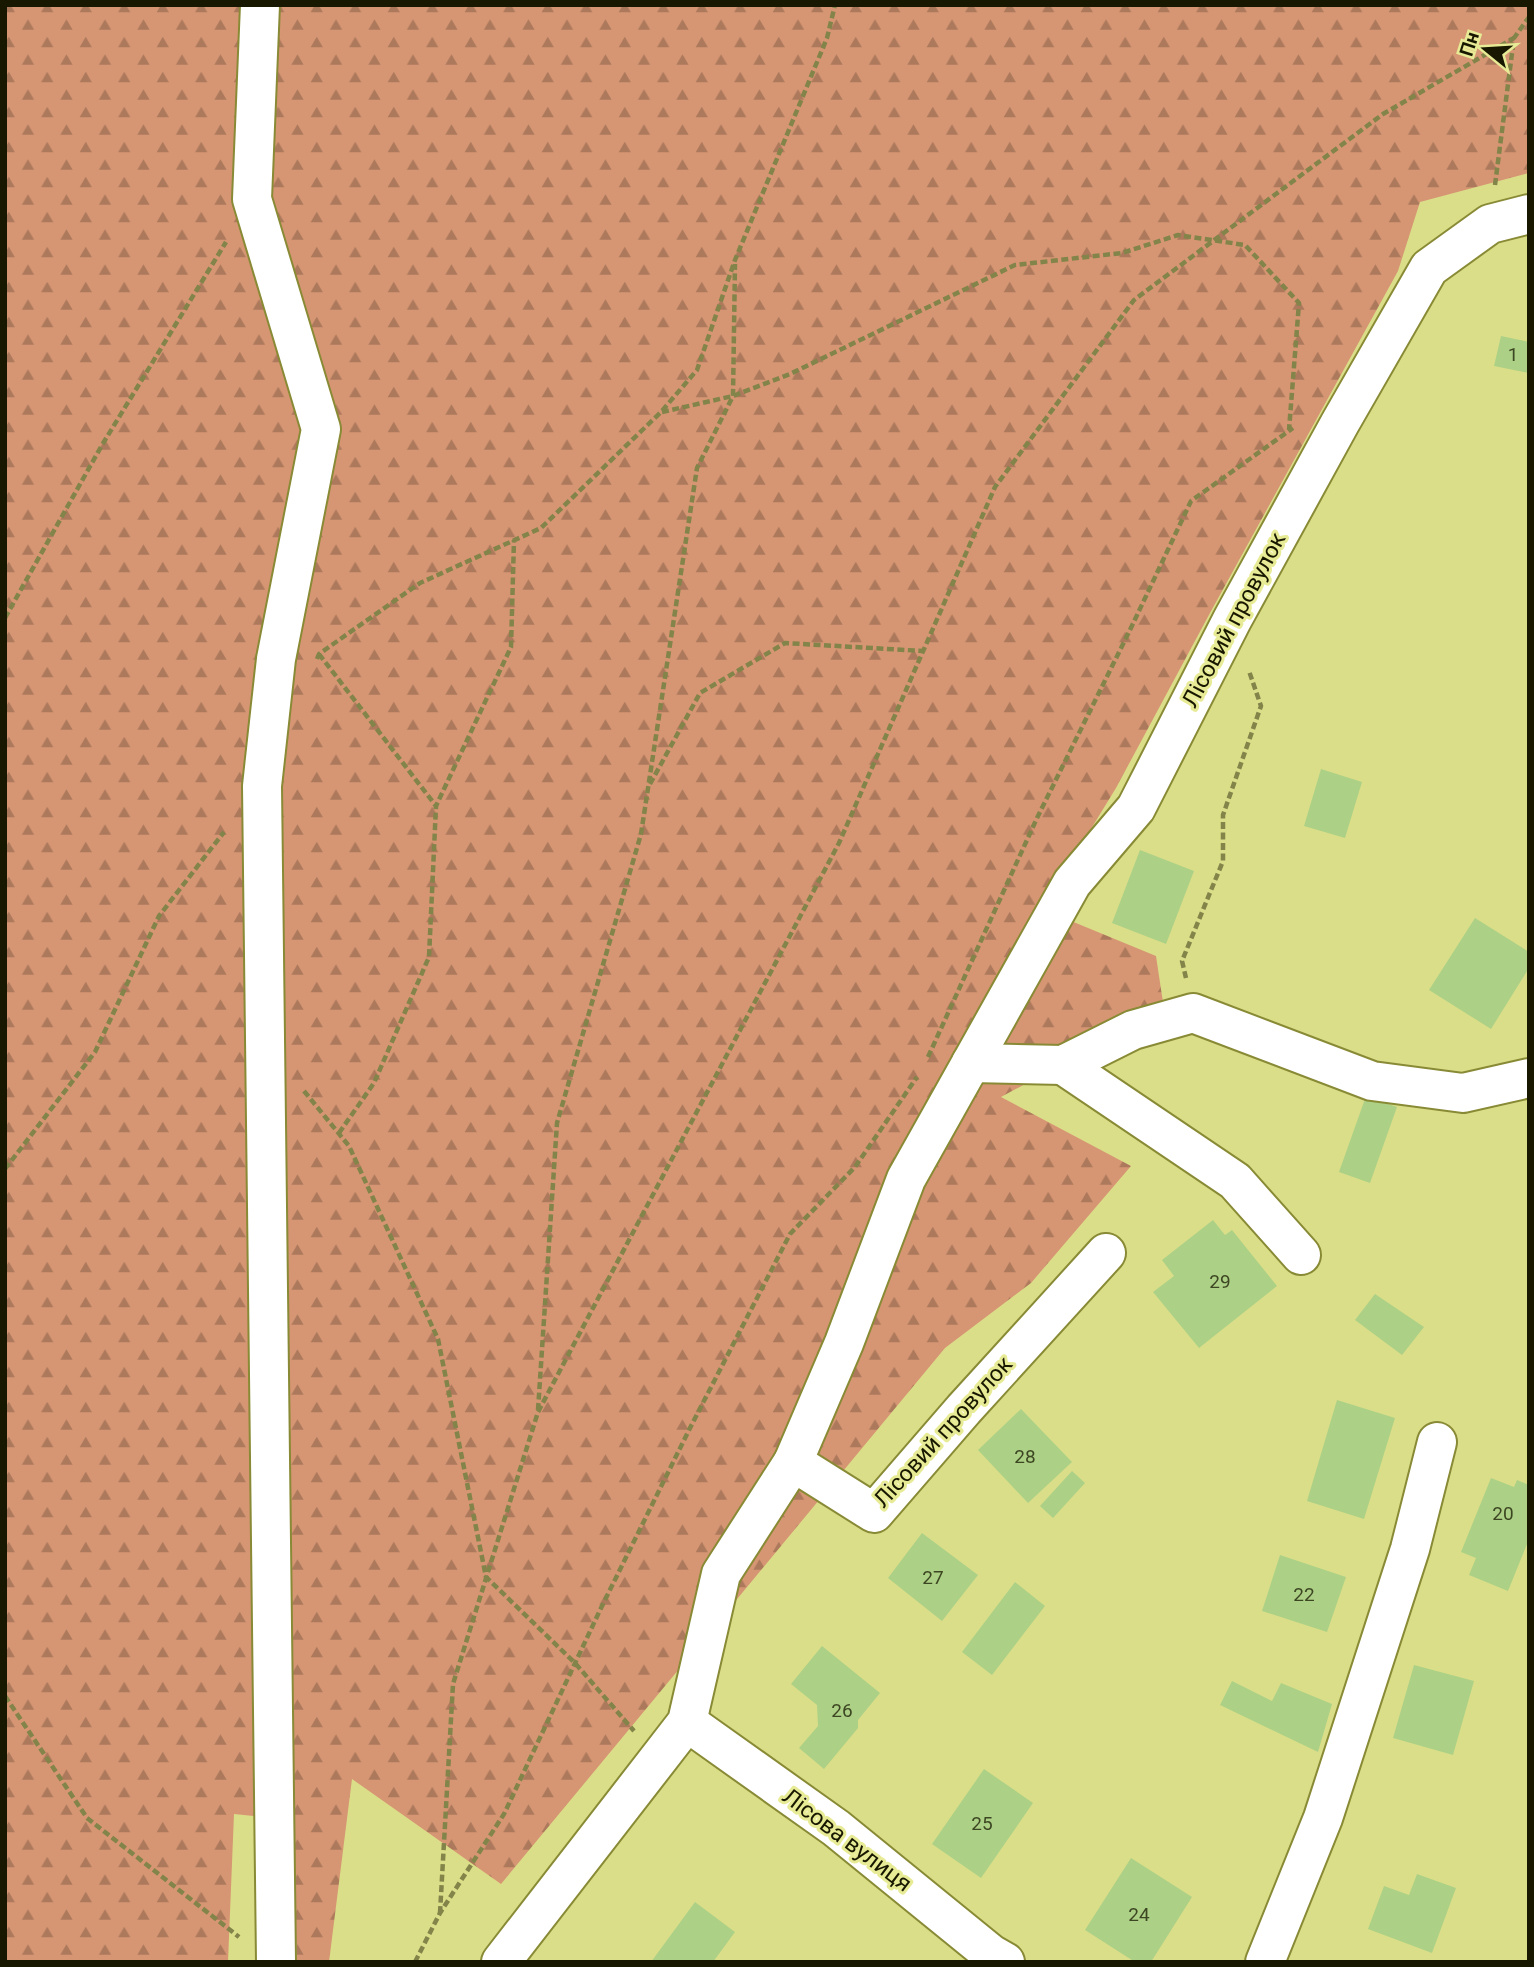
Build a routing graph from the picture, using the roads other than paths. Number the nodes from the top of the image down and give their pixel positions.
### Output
1 (260, 5) edge
2 (1529, 214) edge
3 (971, 1063) junction
4 (1063, 1065) junction
5 (1529, 1078) edge
6 (1106, 1253) dead end
7 (1301, 1255) dead end
8 (1437, 1442) dead end
9 (793, 1462) junction
10 (687, 1722) junction
11 (262, 1953) edge
12 (501, 1962) edge
13 (1005, 1962) edge
14 (1265, 1962) edge

1 - 11 street
2 - 3 street, Лісовий провулок
3 - 4 street
3 - 9 street, Лісовий провулок
4 - 5 street
4 - 7 street
6 - 9 street, Лісовий провулок
8 - 14 street
9 - 10 street
10 - 12 street
10 - 13 street, Лісова вулиця

